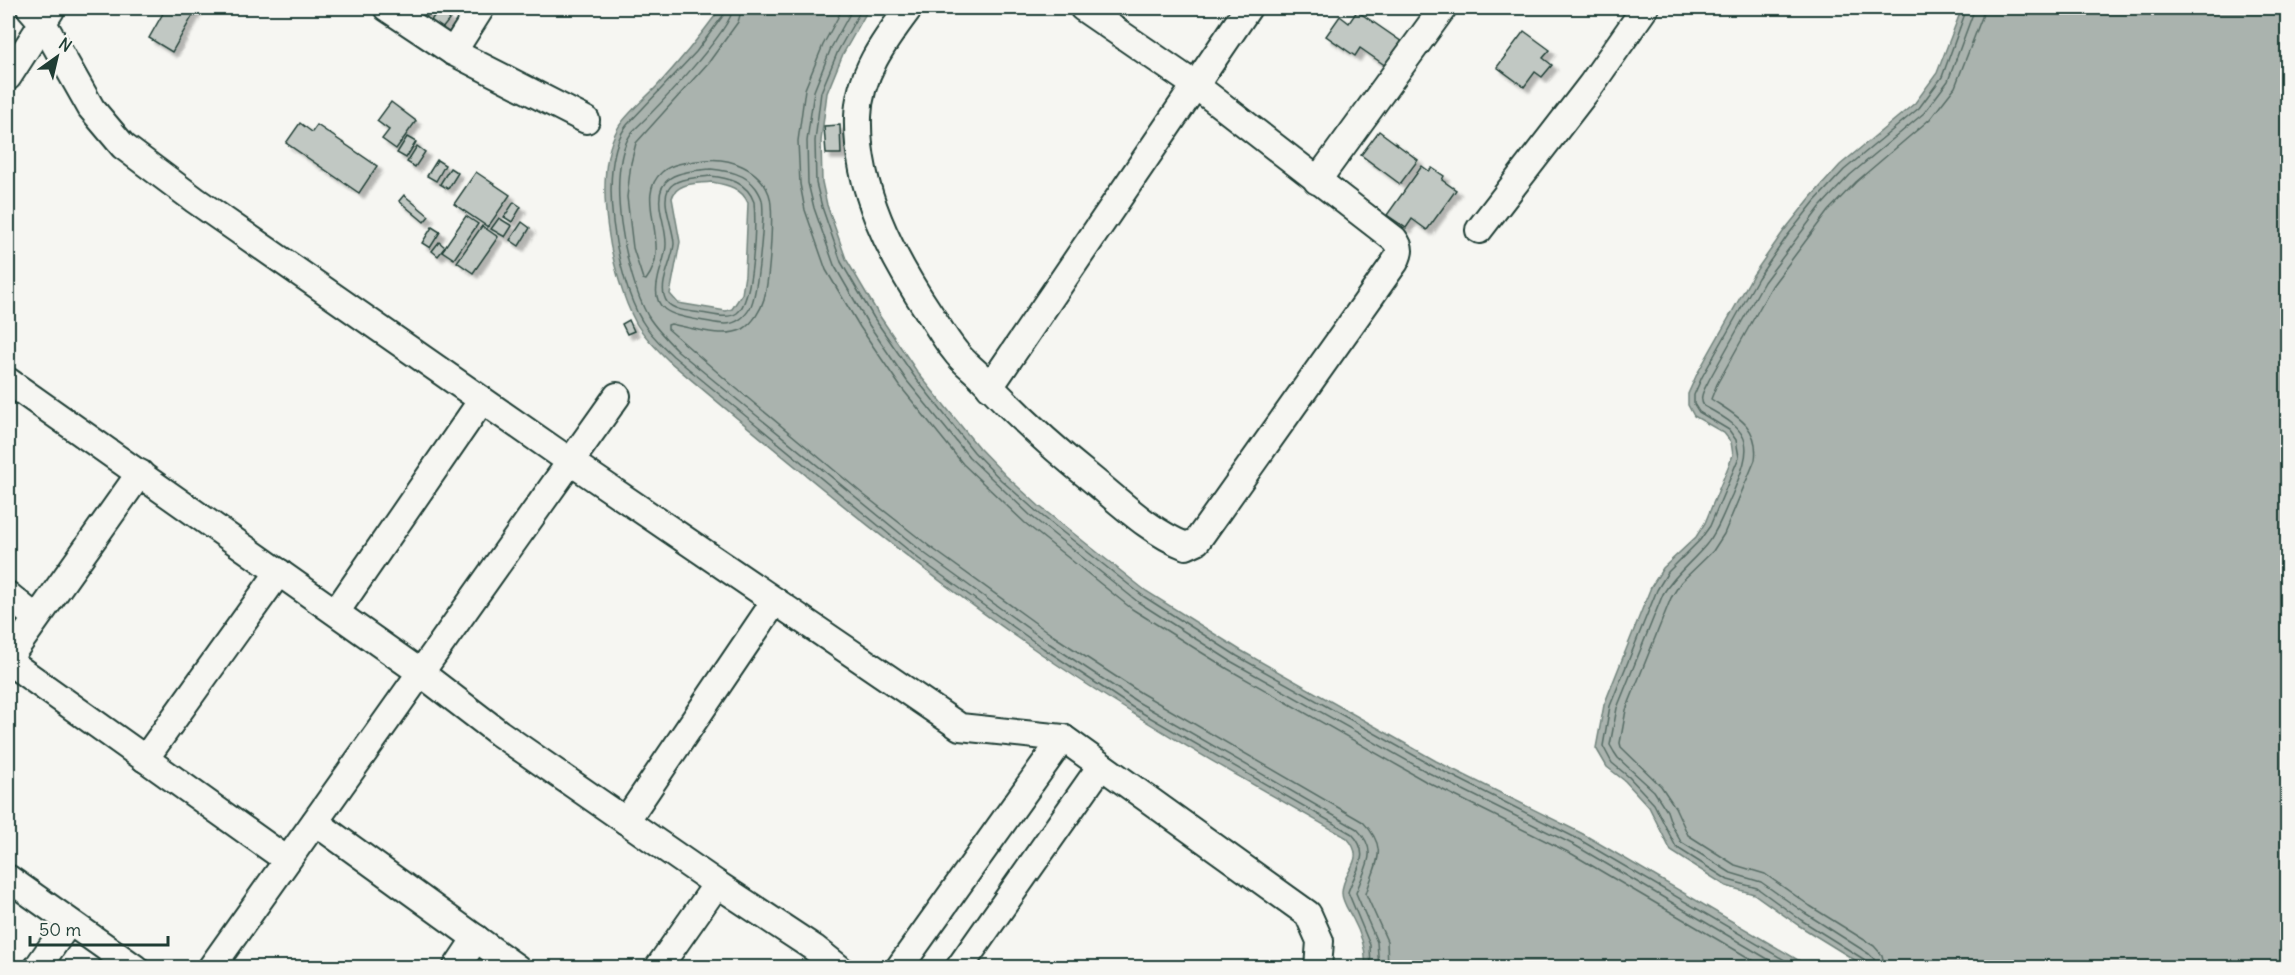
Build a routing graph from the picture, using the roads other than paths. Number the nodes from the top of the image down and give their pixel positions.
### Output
1 (387, 8) edge
2 (481, 8) edge
3 (909, 8) edge
4 (1083, 8) edge
5 (1248, 8) edge
6 (1443, 8) edge
7 (1645, 8) edge
8 (42, 13) edge
9 (453, 52) junction
10 (8, 77) edge
11 (1195, 85) junction
12 (586, 120) dead end
13 (1317, 181) junction
14 (1479, 230) dead end
15 (8, 381) edge
16 (990, 387) junction
17 (617, 396) dead end
18 (482, 400) junction
19 (571, 462) junction
20 (140, 473) junction
21 (279, 572) junction
22 (8, 595) edge
23 (775, 602) junction
24 (336, 612) junction
25 (36, 618) junction
26 (8, 660) edge
27 (421, 673) junction
28 (1063, 738) junction
29 (145, 759) junction
30 (1101, 766) junction
31 (626, 821) junction
32 (315, 822) junction
33 (287, 860) junction
34 (8, 878) edge
35 (717, 884) junction
36 (69, 922) junction
37 (476, 938) junction
38 (37, 968) edge
39 (135, 968) edge
40 (211, 968) edge
41 (456, 968) edge
42 (517, 968) edge
43 (658, 968) edge
44 (839, 968) edge
45 (899, 968) edge
46 (959, 968) edge
47 (1318, 968) edge

1 - 9 street
2 - 9 street
3 - 16 street
4 - 11 street
5 - 11 street
6 - 13 street
7 - 14 street
8 - 10 street
8 - 18 street
9 - 12 street
11 - 13 street
11 - 16 street
13 - 16 street
15 - 20 street
17 - 19 street
18 - 19 street
18 - 24 street
19 - 23 street
19 - 27 street
20 - 21 street
20 - 25 street
21 - 24 street
21 - 29 street
22 - 25 street
23 - 28 street
23 - 31 street
24 - 27 street
25 - 26 street
26 - 29 street
27 - 31 street
27 - 32 street
28 - 30 street
28 - 45 street
29 - 33 street
30 - 46 street
30 - 47 street
31 - 35 street
32 - 33 street
32 - 37 street
33 - 40 street
34 - 36 street
35 - 43 street
35 - 44 street
36 - 38 street
36 - 39 street
37 - 41 street
37 - 42 street

